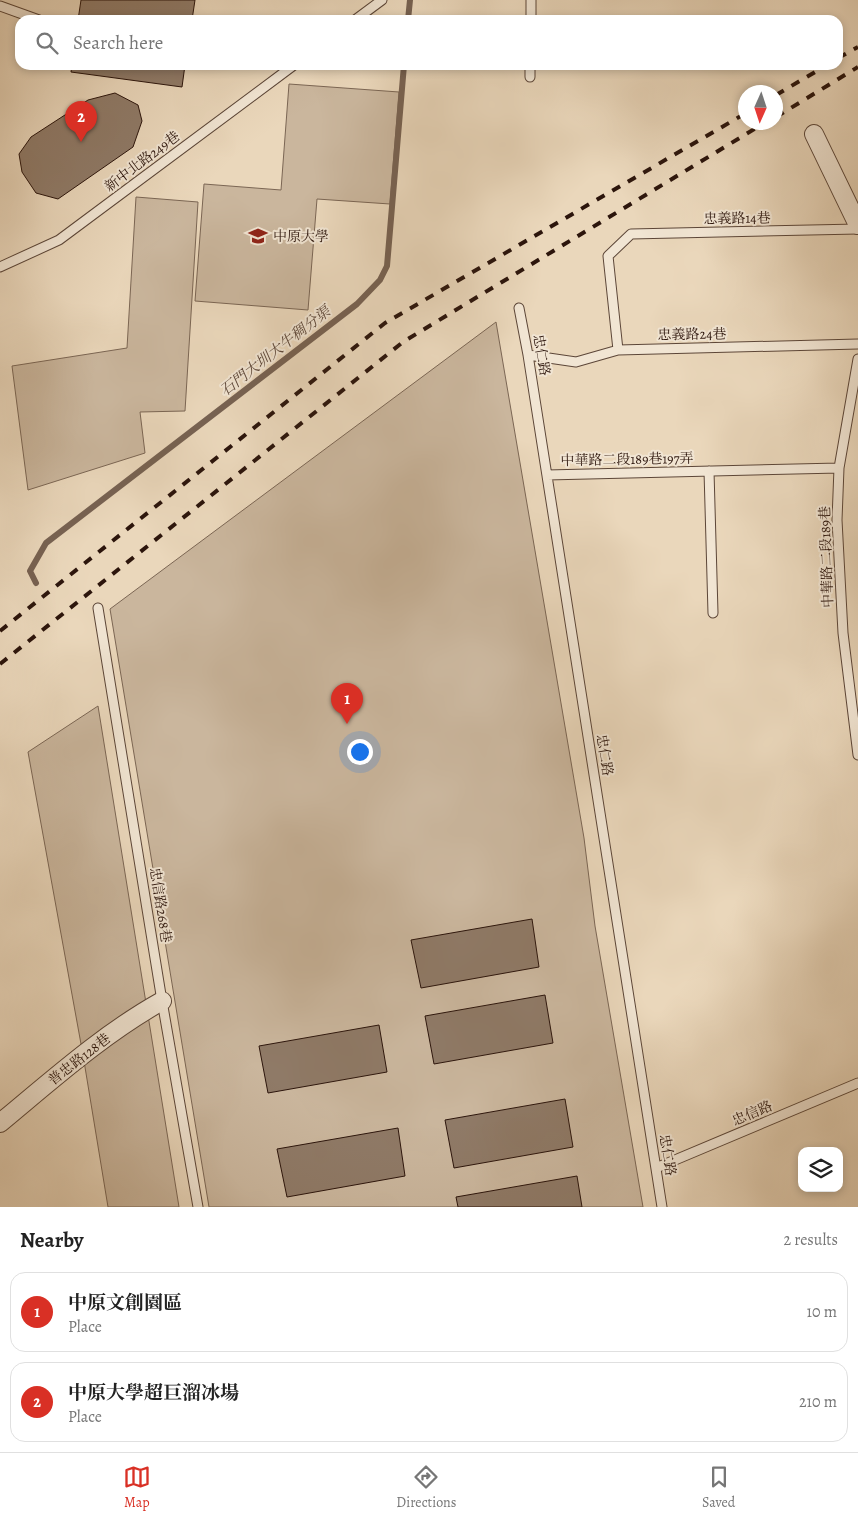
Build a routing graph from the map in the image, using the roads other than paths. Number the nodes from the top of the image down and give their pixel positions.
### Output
1 (382, 0) edge
2 (531, 0) edge
3 (0, 6) edge
4 (25, 15) edge
5 (362, 15) edge
6 (531, 15) edge
7 (287, 70) edge
8 (530, 70) edge
9 (530, 77) dead end
10 (814, 134) dead end
11 (858, 227) edge
12 (0, 267) edge
13 (519, 308) dead end
14 (858, 344) edge
15 (618, 350) junction
16 (528, 355) junction
17 (858, 359) edge
18 (839, 468) junction
19 (709, 471) junction
20 (547, 475) junction
21 (98, 608) dead end
22 (713, 613) dead end
23 (858, 755) edge
24 (162, 1001) junction
25 (858, 1083) edge
26 (0, 1123) edge
27 (656, 1168) junction
28 (198, 1207) edge
29 (662, 1207) edge

1 - 5 lane
2 - 6 lane
3 - 4 lane
7 - 12 lane, 新中北路249巷
8 - 9 lane
10 - 11 street
11 - 15 lane, 忠義路14巷
13 - 16 lane, 忠仁路
14 - 15 lane, 忠義路24巷
15 - 16 lane, 忠義路24巷
16 - 20 lane, 忠仁路
17 - 18 lane, 中華路二段189巷
18 - 19 lane, 中華路二段189巷197弄
18 - 23 lane, 中華路二段189巷
19 - 20 lane, 中華路二段189巷197弄
19 - 22 lane, 中華路二段189巷197弄
20 - 27 lane, 忠仁路
21 - 24 lane, 忠信路268巷
24 - 26 street, 普忠路128巷
24 - 28 lane, 忠信路268巷
25 - 27 lane, 忠信路
27 - 29 lane, 忠仁路

